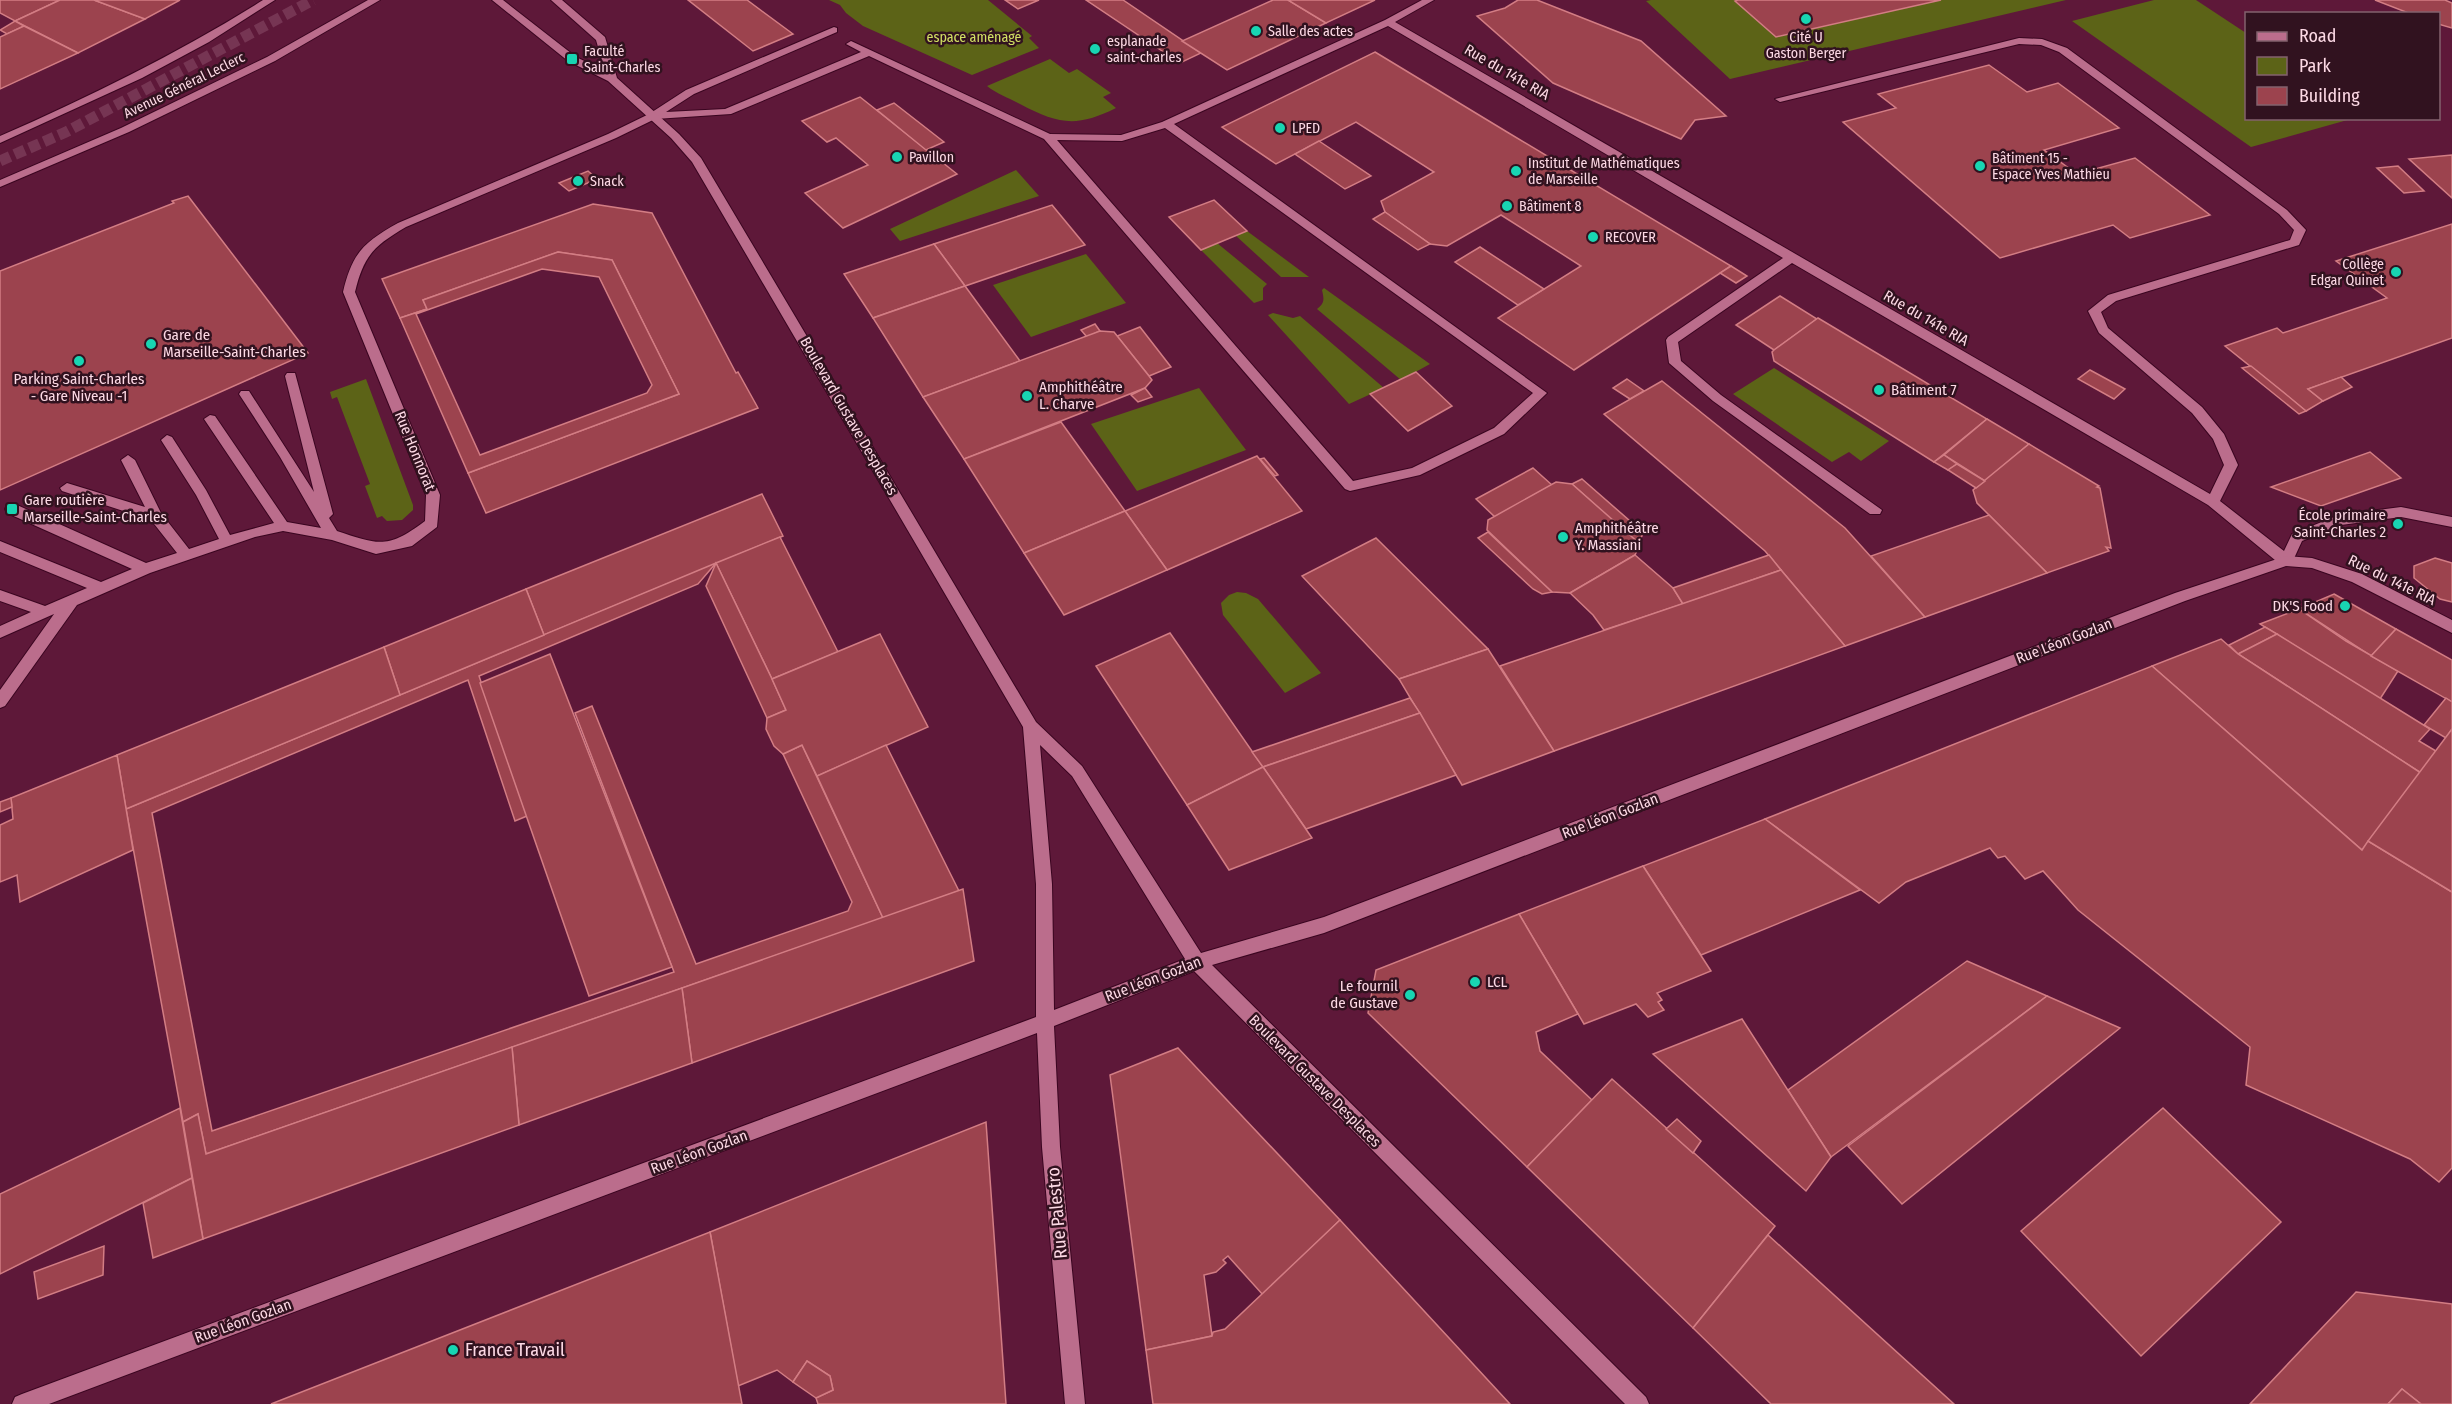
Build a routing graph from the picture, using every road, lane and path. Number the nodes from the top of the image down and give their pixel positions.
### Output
1 (270, 0) edge
2 (375, 0) edge
3 (497, 0) edge
4 (556, 0) edge
5 (1429, 0) edge
6 (1388, 22) junction
7 (834, 30) dead end
8 (851, 44) dead end
9 (870, 52) junction
10 (612, 79) junction
11 (1780, 99) dead end
12 (653, 116) junction
13 (1166, 124) junction
14 (1048, 137) junction
15 (0, 140) edge
16 (0, 184) edge
17 (1791, 258) junction
18 (291, 376) dead end
19 (245, 394) dead end
20 (210, 419) dead end
21 (167, 440) dead end
22 (128, 460) dead end
23 (67, 488) dead end
24 (2214, 502) junction
25 (12, 509) dead end
26 (1875, 510) dead end
27 (156, 516) junction
28 (2452, 522) edge
29 (283, 526) junction
30 (332, 535) junction
31 (226, 541) junction
32 (0, 546) edge
33 (186, 555) junction
34 (2286, 561) junction
35 (145, 569) junction
36 (101, 588) junction
37 (0, 595) edge
38 (72, 601) junction
39 (45, 612) junction
40 (2452, 627) edge
41 (5, 630) edge
42 (0, 643) edge
43 (0, 702) edge
44 (1031, 726) junction
45 (1197, 962) junction
46 (1045, 1021) junction
47 (22, 1404) edge
48 (1075, 1404) edge
49 (1639, 1404) edge

1 - 15 street, Avenue Général Leclerc
2 - 16 street, Avenue Général Leclerc
3 - 10 street, Boulevard Gustave Desplaces
4 - 10 street
5 - 6 street
6 - 13 street
6 - 17 street, Rue du 141e RIA
7 - 12 street
8 - 9 street
9 - 12 street
9 - 14 street
10 - 12 street, Boulevard Gustave Desplaces
11 - 24 street
12 - 30 street, Rue Honnorat
12 - 44 street, Boulevard Gustave Desplaces
13 - 14 street
13 - 14 street
17 - 24 street, Rue du 141e RIA
17 - 26 street
18 - 30 street
19 - 30 street
20 - 29 street
21 - 31 street
22 - 27 street
23 - 27 street
24 - 34 street, Rue du 141e RIA
25 - 35 street
27 - 33 street
28 - 34 street
29 - 30 street, Rue Honnorat
29 - 31 street, Rue Honnorat
31 - 33 street, Rue Honnorat
32 - 36 street
33 - 35 street, Rue Honnorat
34 - 40 street, Rue du 141e RIA
34 - 45 street, Rue Léon Gozlan
35 - 36 street, Rue Honnorat
36 - 38 street, Rue Honnorat
37 - 39 street
38 - 39 street, Rue Honnorat
38 - 43 street
39 - 41 street, Rue Honnorat
41 - 42 street
44 - 45 street, Boulevard Gustave Desplaces
44 - 46 street, Boulevard Gustave Desplaces
45 - 46 street, Rue Léon Gozlan
45 - 49 street, Boulevard Gustave Desplaces
46 - 47 street, Rue Léon Gozlan
46 - 48 street, Rue Palestro

